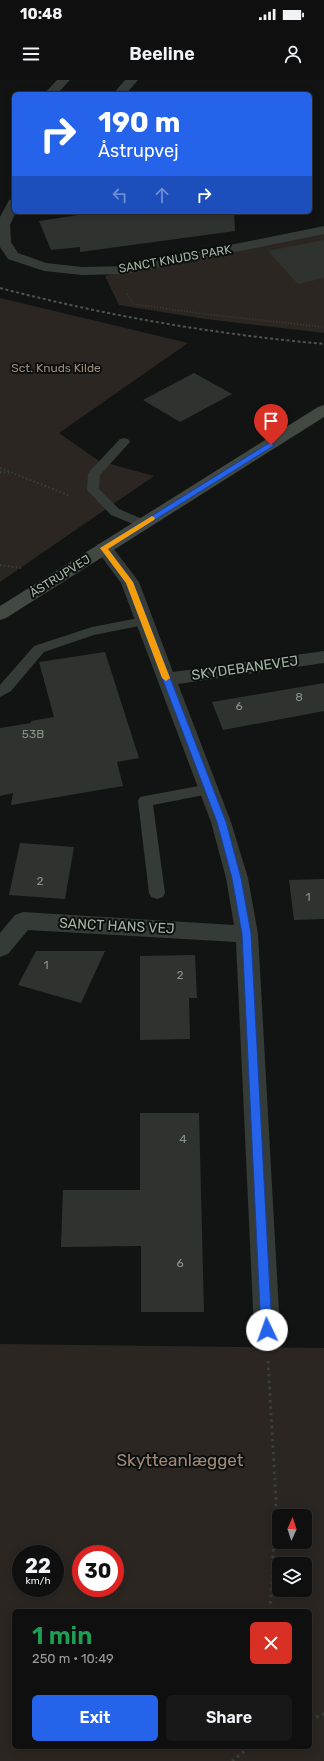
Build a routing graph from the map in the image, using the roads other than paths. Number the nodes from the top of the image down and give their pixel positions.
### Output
1 (64, 80) edge
2 (132, 80) edge
3 (52, 92) edge
4 (121, 92) edge
5 (12, 206) edge
6 (1, 224) edge
7 (324, 230) edge
8 (324, 410) edge
9 (124, 442) dead end
10 (143, 524) junction
11 (104, 548) junction
12 (0, 614) edge
13 (144, 621) junction
14 (324, 657) edge
15 (166, 679) junction
16 (0, 692) edge
17 (209, 789) junction
18 (157, 892) dead end
19 (247, 934) junction
20 (0, 948) edge
21 (267, 1330) road end

1 - 3 street
2 - 4 street
5 - 6 street, SANCT KNUDS PARK
6 - 7 street, SANCT KNUDS PARK
8 - 10 street, ÅSTRUPVEJ
9 - 10 lane
10 - 11 street, ÅSTRUPVEJ
11 - 12 street, ÅSTRUPVEJ
11 - 13 street
13 - 15 street
13 - 16 lane
14 - 15 street, SKYDEBANEVEJ
15 - 17 street
17 - 18 lane
17 - 19 street
19 - 20 street, SANCT HANS VEJ
19 - 21 street

